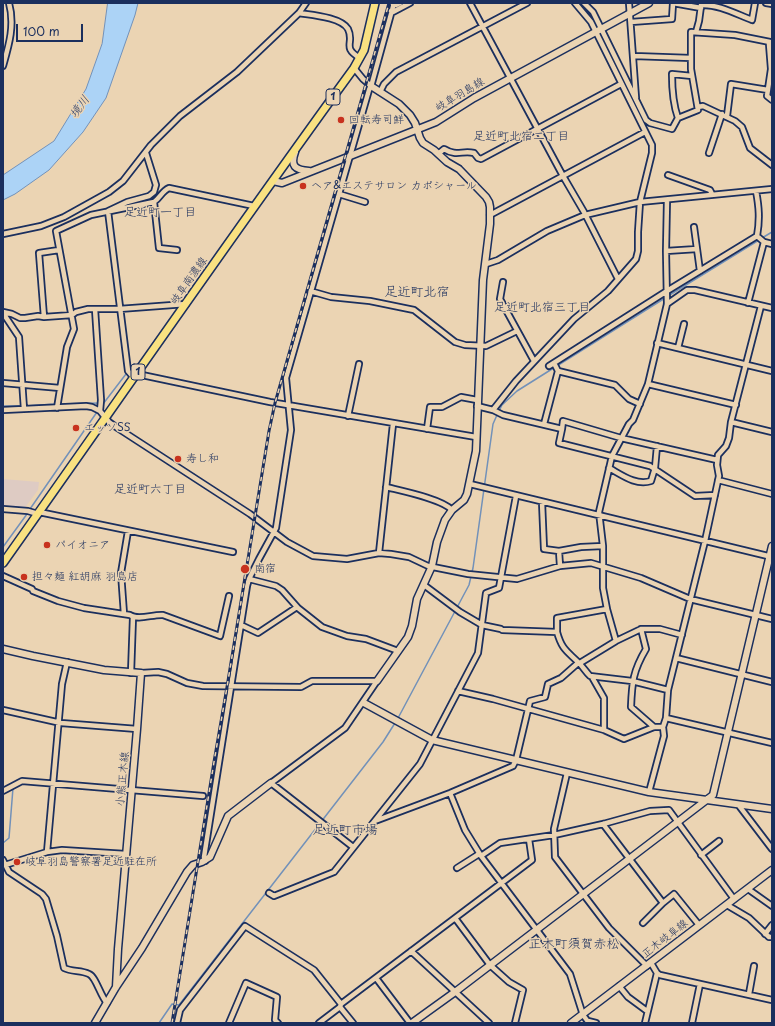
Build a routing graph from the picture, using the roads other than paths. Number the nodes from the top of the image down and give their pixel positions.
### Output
1 (9, 3) edge
2 (306, 3) edge
3 (375, 3) edge
4 (400, 3) edge
5 (410, 3) edge
6 (470, 3) edge
7 (527, 3) edge
8 (575, 3) edge
9 (584, 3) edge
10 (629, 3) edge
11 (649, 3) edge
12 (755, 3) edge
13 (766, 3) edge
14 (393, 4) edge
15 (772, 4) edge
16 (701, 5) edge
17 (391, 11) junction
18 (299, 13) junction
19 (630, 13) junction
20 (631, 22) junction
21 (483, 26) junction
22 (601, 29) junction
23 (595, 32) junction
24 (696, 32) junction
25 (771, 42) edge
26 (634, 56) junction
27 (360, 58) junction
28 (691, 58) junction
29 (3, 66) edge
30 (354, 68) junction
31 (692, 76) junction
32 (510, 78) junction
33 (621, 84) junction
34 (371, 86) junction
35 (768, 90) junction
36 (380, 92) junction
37 (772, 100) edge
38 (637, 102) junction
39 (698, 107) junction
40 (724, 115) junction
41 (678, 118) junction
42 (538, 129) junction
43 (418, 130) junction
44 (645, 132) junction
45 (298, 145) junction
46 (146, 153) junction
47 (709, 153) dead end
48 (438, 154) junction
49 (349, 157) junction
50 (772, 165) edge
51 (311, 171) junction
52 (668, 175) dead end
53 (563, 176) junction
54 (273, 181) junction
55 (772, 189) edge
56 (756, 191) junction
57 (338, 194) junction
58 (712, 194) junction
59 (667, 200) junction
60 (154, 202) junction
61 (365, 202) dead end
62 (640, 202) junction
63 (254, 206) junction
64 (108, 211) junction
65 (490, 215) junction
66 (585, 215) junction
67 (694, 227) dead end
68 (3, 234) edge
69 (757, 236) junction
70 (764, 242) junction
71 (772, 244) edge
72 (697, 249) junction
73 (59, 250) junction
74 (177, 250) dead end
75 (666, 251) junction
76 (486, 264) junction
77 (700, 272) junction
78 (618, 279) junction
79 (503, 282) dead end
80 (310, 291) junction
81 (667, 291) junction
82 (748, 302) junction
83 (186, 304) junction
84 (667, 304) junction
85 (761, 306) junction
86 (772, 308) edge
87 (95, 309) junction
88 (119, 309) junction
89 (3, 312) edge
90 (72, 315) junction
91 (44, 317) junction
92 (684, 324) dead end
93 (517, 331) junction
94 (657, 343) junction
95 (480, 346) junction
96 (678, 348) junction
97 (534, 361) junction
98 (554, 363) junction
99 (359, 364) dead end
100 (746, 364) junction
101 (549, 366) dead end
102 (558, 371) junction
103 (772, 371) edge
104 (136, 375) junction
105 (3, 383) edge
106 (648, 384) junction
107 (23, 385) junction
108 (60, 388) junction
109 (477, 403) junction
110 (640, 404) junction
111 (288, 405) junction
112 (736, 405) junction
113 (57, 408) junction
114 (24, 409) junction
115 (3, 410) edge
116 (493, 410) junction
117 (100, 412) junction
118 (348, 416) junction
119 (106, 417) junction
120 (731, 422) junction
121 (393, 424) junction
122 (544, 424) junction
123 (562, 428) junction
124 (427, 429) junction
125 (772, 432) edge
126 (476, 437) junction
127 (621, 438) junction
128 (657, 446) junction
129 (612, 456) junction
130 (717, 460) junction
131 (609, 468) junction
132 (655, 468) junction
133 (718, 480) junction
134 (470, 484) junction
135 (386, 486) junction
136 (772, 494) edge
137 (715, 495) junction
138 (516, 496) junction
139 (542, 502) junction
140 (3, 509) edge
141 (452, 510) junction
142 (38, 513) junction
143 (600, 516) junction
144 (128, 531) junction
145 (274, 533) junction
146 (705, 541) junction
147 (602, 546) junction
148 (772, 546) edge
149 (559, 551) junction
150 (233, 552) dead end
151 (379, 553) junction
152 (771, 557) edge
153 (3, 563) edge
154 (432, 566) junction
155 (560, 566) junction
156 (603, 567) junction
157 (3, 576) edge
158 (502, 578) junction
159 (249, 579) junction
160 (424, 585) junction
161 (229, 596) dead end
162 (690, 599) junction
163 (297, 607) junction
164 (607, 609) junction
165 (124, 614) junction
166 (756, 615) junction
167 (133, 617) junction
168 (772, 619) edge
169 (241, 625) junction
170 (482, 625) junction
171 (641, 629) junction
172 (557, 632) junction
173 (682, 635) junction
174 (616, 641) junction
175 (3, 649) edge
176 (398, 651) junction
177 (676, 658) junction
178 (67, 662) junction
179 (579, 663) junction
180 (141, 672) junction
181 (131, 673) junction
182 (741, 675) junction
183 (592, 677) junction
184 (377, 681) junction
185 (632, 681) junction
186 (772, 682) edge
187 (231, 686) junction
188 (668, 690) junction
189 (458, 691) junction
190 (364, 702) junction
191 (528, 708) junction
192 (3, 710) edge
193 (666, 718) junction
194 (58, 722) junction
195 (654, 727) junction
196 (663, 727) junction
197 (137, 729) junction
198 (604, 730) junction
199 (728, 732) junction
200 (432, 740) junction
201 (772, 743) edge
202 (516, 760) junction
203 (567, 773) junction
204 (53, 783) junction
205 (271, 783) junction
206 (132, 790) junction
207 (3, 791) edge
208 (649, 792) junction
209 (450, 793) junction
210 (203, 796) dead end
211 (708, 800) junction
212 (740, 805) junction
213 (772, 809) edge
214 (374, 822) junction
215 (677, 822) junction
216 (603, 824) junction
217 (554, 835) junction
218 (530, 839) junction
219 (719, 841) dead end
220 (353, 847) junction
221 (772, 849) edge
222 (47, 852) junction
223 (126, 854) junction
224 (480, 855) junction
225 (701, 855) junction
226 (630, 858) junction
227 (205, 861) junction
228 (4, 863) edge
229 (457, 868) dead end
230 (772, 870) edge
231 (500, 884) junction
232 (748, 889) junction
233 (269, 893) dead end
234 (584, 894) junction
235 (734, 900) junction
236 (663, 902) junction
237 (727, 905) junction
238 (772, 906) edge
239 (455, 918) junction
240 (643, 923) dead end
241 (700, 925) junction
242 (772, 925) edge
243 (536, 930) junction
244 (765, 934) junction
245 (772, 937) edge
246 (411, 951) junction
247 (649, 964) junction
248 (490, 965) junction
249 (754, 966) dead end
250 (657, 973) junction
251 (376, 978) junction
252 (700, 984) junction
253 (620, 986) junction
254 (116, 987) junction
255 (455, 992) junction
256 (749, 994) junction
257 (772, 1000) edge
258 (107, 1003) junction
259 (340, 1005) junction
260 (647, 1011) junction
261 (583, 1015) junction
262 (98, 1021) edge
263 (589, 1022) edge
264 (177, 1023) edge
265 (229, 1023) edge
266 (278, 1023) edge
267 (319, 1023) edge
268 (353, 1023) edge
269 (411, 1023) edge
270 (489, 1023) edge
271 (515, 1023) edge
272 (571, 1023) edge
273 (596, 1023) edge
274 (645, 1023) edge
275 (692, 1023) edge

1 - 29 street
2 - 18 street
3 - 27 main road, 岐阜南濃線 / 1
4 - 14 street
5 - 17 street
6 - 21 street
7 - 21 street
8 - 23 street
9 - 22 street
10 - 19 street
11 - 19 street, 岐阜羽島線
12 - 16 street
13 - 15 street
14 - 17 street
16 - 20 street
16 - 24 street
17 - 34 street
18 - 27 street
18 - 46 street
19 - 20 street
19 - 22 street, 岐阜羽島線
20 - 26 street
21 - 32 street
21 - 36 street
22 - 23 street, 岐阜羽島線
22 - 38 street
23 - 32 street, 岐阜羽島線
23 - 33 street
24 - 25 street
24 - 28 street
25 - 35 street
26 - 28 street
26 - 38 street
27 - 30 main road, 岐阜南濃線 / 1
28 - 31 street
30 - 34 street
30 - 45 main road, 岐阜南濃線 / 1
31 - 39 street
31 - 41 street
32 - 42 street
32 - 43 street, 岐阜羽島線
33 - 42 street
33 - 44 street
34 - 36 street
34 - 49 street
35 - 37 street
35 - 40 street
36 - 43 street
38 - 41 street
39 - 40 street
39 - 41 street
40 - 47 street
40 - 50 street
42 - 48 street
42 - 53 street
43 - 48 street
43 - 49 street, 岐阜羽島線
44 - 53 street
44 - 62 street
45 - 51 street
45 - 54 main road, 岐阜南濃線 / 1
46 - 64 street
46 - 68 street
48 - 65 street
49 - 51 street, 岐阜羽島線
49 - 57 street
51 - 54 street, 岐阜羽島線
52 - 58 street
53 - 65 street
53 - 66 street
54 - 63 main road, 岐阜南濃線 / 1
55 - 56 street
56 - 58 street
56 - 69 street
57 - 61 street
57 - 80 street
58 - 59 street
59 - 62 street
59 - 75 street
60 - 63 street
60 - 64 street
60 - 74 street
62 - 66 street
62 - 78 street
63 - 83 main road, 岐阜南濃線 / 1
64 - 73 street
64 - 88 street
65 - 76 street
66 - 76 street
66 - 78 street
67 - 72 street
69 - 70 street
69 - 77 street
70 - 71 street
70 - 82 street
72 - 75 street
72 - 77 street
73 - 90 street
73 - 91 street
75 - 81 street
76 - 95 street
77 - 81 street
78 - 97 street
79 - 93 street
80 - 95 street
80 - 111 street
81 - 84 street
81 - 98 street
82 - 84 street
82 - 85 street
83 - 88 street
83 - 104 main road, 岐阜南濃線 / 1
84 - 94 street
85 - 86 street
85 - 100 street
87 - 88 street
87 - 90 street
87 - 117 street
88 - 104 street
89 - 91 street
89 - 107 street
90 - 91 street
90 - 108 street
92 - 96 street
93 - 95 street
93 - 97 street
94 - 96 street
94 - 106 street
95 - 109 street
96 - 100 street
97 - 116 street
98 - 101 street
98 - 102 street
99 - 118 street
100 - 103 street
100 - 112 street
102 - 110 street
102 - 122 street
104 - 111 street
104 - 119 main road, 岐阜南濃線 / 1
105 - 107 street
106 - 110 street
106 - 112 street
107 - 108 street
107 - 114 street
108 - 113 street
109 - 116 street
109 - 124 street
109 - 126 street
110 - 127 street
111 - 118 street
111 - 145 street
112 - 120 street
113 - 114 street
113 - 117 street
114 - 115 street
116 - 122 street
117 - 119 street
118 - 121 street
119 - 142 main road, 岐阜南濃線 / 1
119 - 145 street
120 - 125 street
120 - 130 street
121 - 124 street
121 - 135 street
122 - 123 street
123 - 127 street
123 - 129 street
124 - 126 street
126 - 134 street
127 - 128 street
127 - 129 street
128 - 130 street
128 - 132 street
129 - 131 street
129 - 132 street
130 - 133 street
131 - 132 street
131 - 143 street
132 - 137 street
133 - 136 street
133 - 137 street
134 - 138 street
134 - 141 street
135 - 141 street
135 - 151 street
137 - 146 street
138 - 139 street
138 - 158 street
139 - 143 street
139 - 149 street
140 - 142 street
141 - 154 street
142 - 144 street
142 - 153 main road, 岐阜南濃線 / 1
143 - 146 street
143 - 147 street
144 - 150 street
144 - 165 street
145 - 151 street
145 - 159 street
146 - 152 street
146 - 162 street
147 - 149 street
147 - 156 street
148 - 152 street
149 - 155 street
151 - 154 street
152 - 166 street
154 - 158 street
154 - 160 street
155 - 156 street
155 - 158 street
156 - 162 street
156 - 164 street
157 - 165 street
158 - 170 street
159 - 163 street
159 - 169 street
160 - 170 street
160 - 176 street
161 - 167 street
162 - 166 street
162 - 173 street
163 - 169 street
163 - 176 street
164 - 172 street
164 - 174 street
165 - 167 street
166 - 168 street
166 - 182 street
167 - 181 street
169 - 187 street
170 - 172 street
170 - 189 street
171 - 173 street
171 - 174 street
171 - 185 street
172 - 179 street
173 - 177 street
174 - 179 street
175 - 178 street
176 - 184 street
177 - 182 street
177 - 188 street
178 - 181 street
178 - 194 street
179 - 183 street
179 - 191 street
180 - 181 street
180 - 187 street
180 - 197 street, 小熊正木線
182 - 186 street
182 - 199 street
183 - 185 street
183 - 198 street
184 - 187 street
184 - 190 street
185 - 188 street
185 - 195 street
187 - 227 street
188 - 193 street
189 - 191 street
189 - 200 street
190 - 200 street
190 - 205 street
191 - 198 street
191 - 202 street
192 - 194 street
193 - 196 street
193 - 199 street
194 - 197 street
194 - 204 street
195 - 196 street
195 - 198 street
196 - 208 street
197 - 206 street, 小熊正木線
199 - 201 street
199 - 211 street
200 - 202 street
200 - 214 street
202 - 203 street
202 - 209 street
203 - 208 street
203 - 217 street
204 - 206 street
204 - 207 street
204 - 222 street
205 - 220 street
205 - 227 street
206 - 210 street
206 - 223 street, 小熊正木線
208 - 211 street
209 - 214 street
209 - 224 street
211 - 212 street
211 - 215 street
212 - 213 street
212 - 221 street
214 - 220 street
215 - 216 street
215 - 225 street
215 - 226 street
216 - 217 street
216 - 226 street
217 - 218 street
217 - 234 street
218 - 224 street
218 - 231 street
219 - 225 street
220 - 233 street
222 - 223 street
222 - 228 street
223 - 254 street, 小熊正木線
224 - 229 street
224 - 231 street
225 - 235 street
226 - 234 street
226 - 236 street
227 - 254 street
228 - 258 street
230 - 232 street, 正木岐阜線
231 - 239 street
231 - 243 street
232 - 235 street, 正木岐阜線
232 - 238 street
234 - 243 street
234 - 247 street
235 - 237 street, 正木岐阜線
236 - 240 street
236 - 241 street
237 - 241 street, 正木岐阜線
237 - 244 street
239 - 246 street
239 - 248 street
241 - 247 street, 正木岐阜線
242 - 244 street
243 - 248 street
243 - 261 street
244 - 245 street
246 - 251 street
246 - 255 street
247 - 250 street
247 - 253 street, 正木岐阜線
248 - 255 street
248 - 271 street
249 - 256 street
250 - 252 street
250 - 260 street
251 - 259 street
251 - 269 street
252 - 256 street
252 - 275 street
253 - 260 street
253 - 261 street, 正木岐阜線
254 - 258 street, 小熊正木線
255 - 269 street
255 - 270 street
256 - 257 street
258 - 262 street, 小熊正木線
259 - 264 street
259 - 267 street
259 - 268 street
260 - 274 street
261 - 263 street
261 - 272 street, 正木岐阜線
263 - 273 street
265 - 266 street

